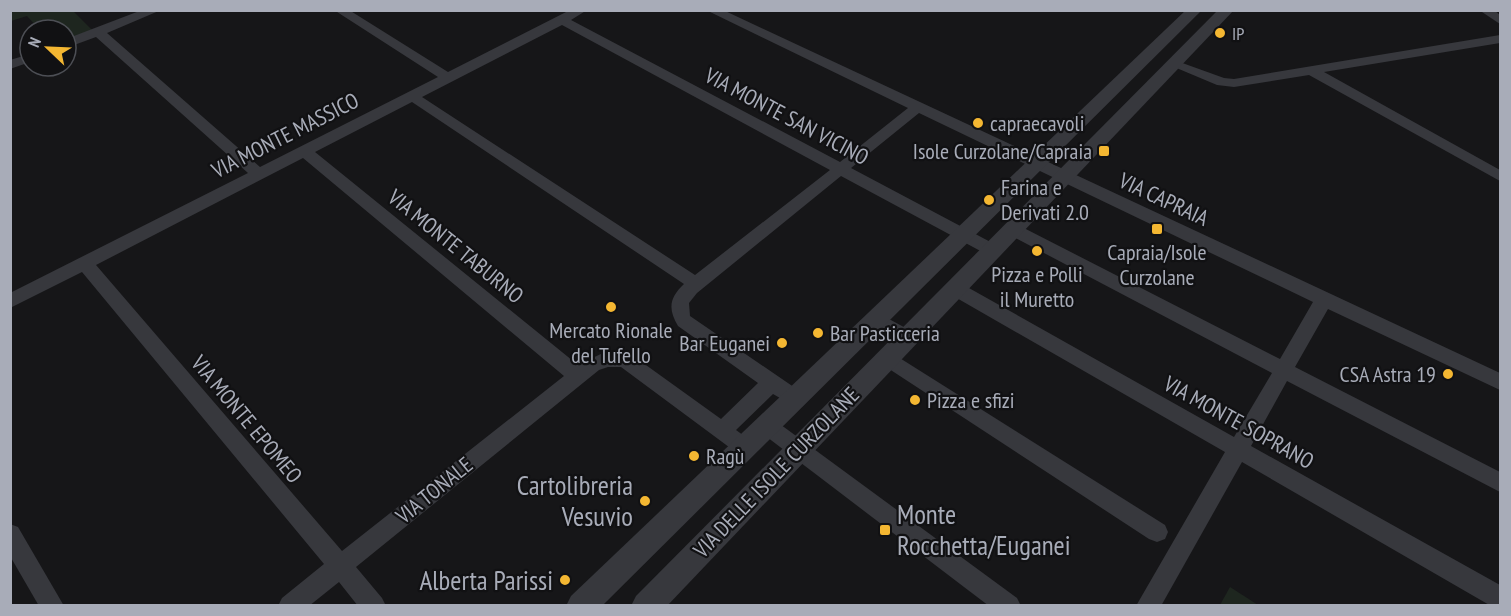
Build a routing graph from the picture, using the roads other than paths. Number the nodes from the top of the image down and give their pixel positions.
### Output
1 (155, 10) edge
2 (340, 10) edge
3 (580, 10) edge
4 (712, 10) edge
5 (1195, 10) edge
6 (1227, 10) edge
7 (1485, 10) edge
8 (562, 20) junction
9 (1500, 20) edge
10 (98, 32) junction
11 (1500, 39) edge
12 (78, 40) edge
13 (1174, 63) junction
14 (1310, 70) junction
15 (448, 78) junction
16 (412, 96) junction
17 (917, 108) junction
18 (304, 151) junction
19 (1035, 163) junction
20 (841, 169) junction
21 (258, 174) junction
22 (1500, 176) edge
23 (1065, 178) junction
24 (1012, 229) junction
25 (962, 234) junction
26 (992, 250) junction
27 (85, 263) junction
28 (696, 284) junction
29 (954, 288) junction
30 (1324, 299) junction
31 (10, 301) edge
32 (876, 319) junction
33 (906, 337) junction
34 (886, 358) junction
35 (1284, 370) junction
36 (578, 376) junction
37 (772, 382) junction
38 (1500, 382) edge
39 (794, 398) junction
40 (766, 425) junction
41 (721, 430) junction
42 (744, 447) junction
43 (1238, 448) junction
44 (798, 450) junction
45 (1500, 482) edge
46 (1157, 532) dead end
47 (10, 534) edge
48 (340, 566) junction
49 (1500, 598) edge
50 (46, 603) edge
51 (290, 606) edge
52 (374, 606) edge
53 (582, 606) edge
54 (646, 606) edge
55 (1009, 606) edge
56 (1148, 606) edge

1 - 10 street
2 - 15 street
3 - 8 street, VIA MONTE MASSICO
4 - 17 street, VIA CAPRAIA
5 - 19 street, VIA DELLE ISOLE CURZOLANE
6 - 13 street, VIA DELLE ISOLE CURZOLANE
7 - 9 street
8 - 15 street, VIA MONTE MASSICO
8 - 20 street, VIA MONTE SAN VICINO
10 - 12 street
10 - 21 street
11 - 14 street
13 - 14 street
13 - 23 street, VIA DELLE ISOLE CURZOLANE
14 - 22 street
15 - 16 street, VIA MONTE MASSICO
16 - 18 street, VIA MONTE MASSICO
16 - 28 street
17 - 19 street, VIA CAPRAIA
17 - 20 street
18 - 21 street, VIA MONTE MASSICO
18 - 36 street, VIA MONTE TABURNO
19 - 23 street, VIA CAPRAIA
19 - 25 street, VIA DELLE ISOLE CURZOLANE
20 - 25 street, VIA MONTE SAN VICINO
20 - 28 street
21 - 27 street, VIA MONTE MASSICO
23 - 24 street, VIA DELLE ISOLE CURZOLANE
23 - 30 street, VIA CAPRAIA
24 - 26 street, VIA DELLE ISOLE CURZOLANE
24 - 35 street
25 - 26 street, VIA MONTE SAN VICINO
25 - 32 street, VIA DELLE ISOLE CURZOLANE
26 - 29 street, VIA DELLE ISOLE CURZOLANE
27 - 31 street, VIA MONTE MASSICO
27 - 48 street, VIA MONTE EPOMEO
28 - 37 street
29 - 33 street, VIA DELLE ISOLE CURZOLANE
29 - 43 street, VIA MONTE SOPRANO
30 - 35 street
30 - 38 street, VIA CAPRAIA
32 - 33 street
32 - 39 street, VIA DELLE ISOLE CURZOLANE
33 - 34 street, VIA DELLE ISOLE CURZOLANE
34 - 44 street, VIA DELLE ISOLE CURZOLANE
34 - 46 street
35 - 43 street
35 - 45 street
36 - 41 street, VIA TONALE
36 - 48 street, VIA TONALE
37 - 39 street
37 - 41 street
39 - 40 street, VIA DELLE ISOLE CURZOLANE
40 - 42 street, VIA DELLE ISOLE CURZOLANE
40 - 44 street
41 - 42 street, VIA TONALE
42 - 53 street, VIA DELLE ISOLE CURZOLANE
43 - 49 street, VIA MONTE SOPRANO
43 - 56 street
44 - 54 street, VIA DELLE ISOLE CURZOLANE
44 - 55 street
47 - 50 street
48 - 51 street, VIA TONALE
48 - 52 street, VIA MONTE EPOMEO

